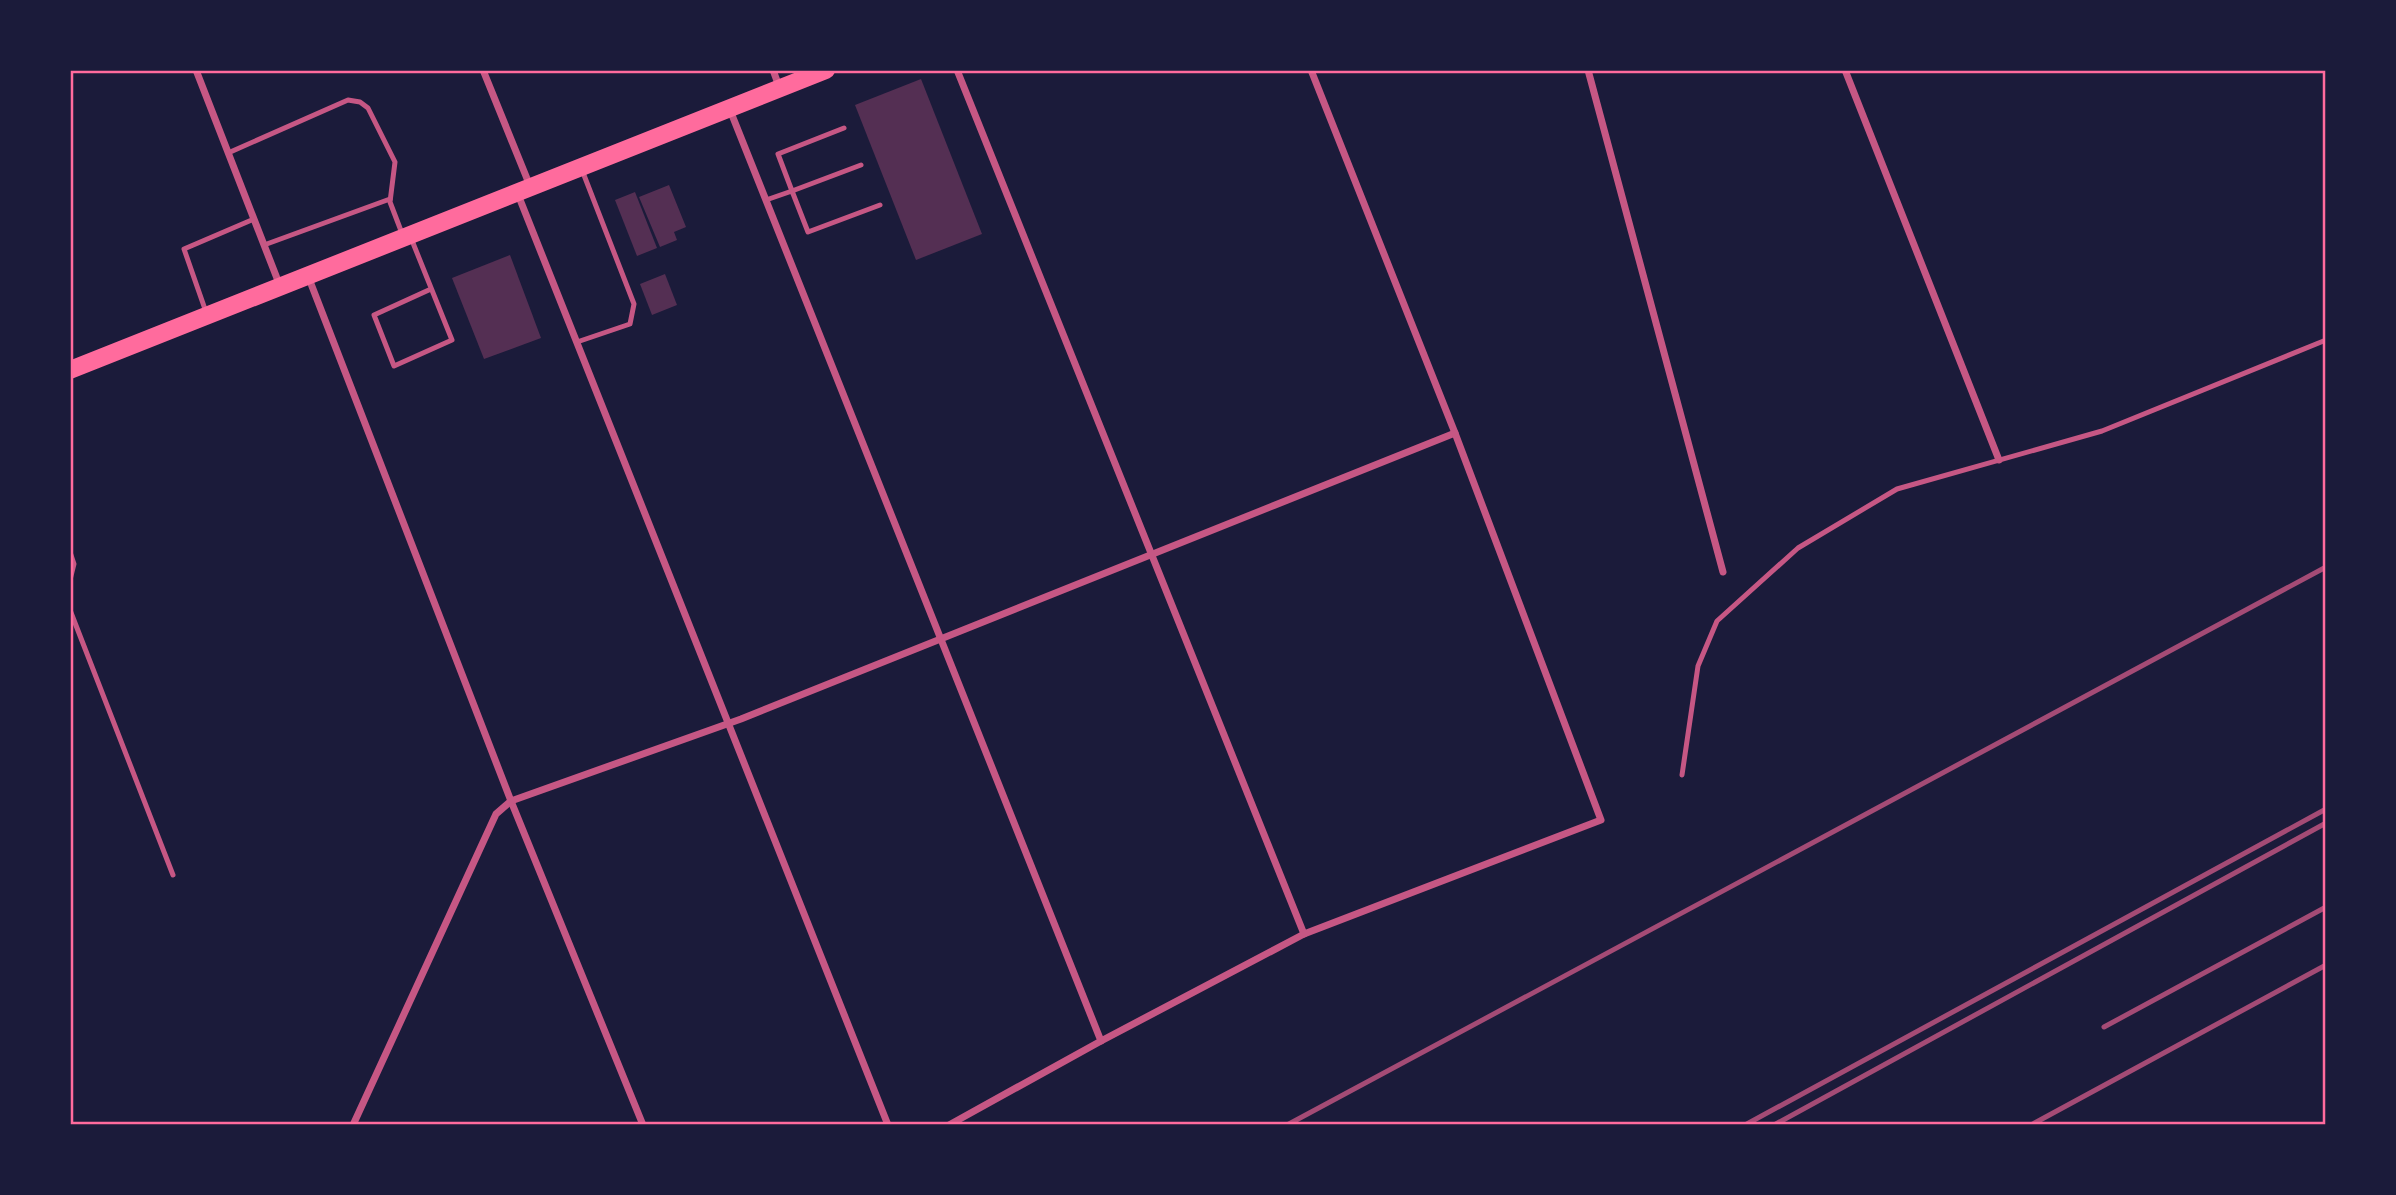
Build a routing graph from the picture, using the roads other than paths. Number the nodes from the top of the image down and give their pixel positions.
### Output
1 (196, 70) edge
2 (483, 70) edge
3 (773, 70) edge
4 (826, 70) edge
5 (957, 70) edge
6 (1311, 70) edge
7 (1588, 70) edge
8 (1845, 70) edge
9 (781, 89) junction
10 (730, 109) junction
11 (844, 128) dead end
12 (228, 153) junction
13 (861, 165) dead end
14 (580, 167) junction
15 (523, 189) junction
16 (792, 191) junction
17 (390, 199) junction
18 (766, 200) junction
19 (880, 205) dead end
20 (254, 219) junction
21 (407, 237) junction
22 (264, 245) junction
23 (307, 275) junction
24 (280, 287) junction
25 (431, 289) junction
26 (207, 315) junction
27 (2326, 340) edge
28 (577, 342) junction
29 (70, 370) edge
30 (1455, 433) junction
31 (1999, 460) junction
32 (70, 552) edge
33 (1151, 557) junction
34 (1723, 572) dead end
35 (70, 580) edge
36 (70, 610) edge
37 (941, 638) junction
38 (730, 723) junction
39 (1682, 775) dead end
40 (511, 801) junction
41 (173, 875) dead end
42 (1304, 934) junction
43 (1101, 1041) junction
44 (353, 1125) edge
45 (643, 1125) edge
46 (888, 1125) edge
47 (949, 1125) edge

1 - 12 street
2 - 15 street
3 - 9 street
4 - 9 main road
5 - 33 street
6 - 30 street
7 - 34 street
8 - 31 street
9 - 10 main road
10 - 14 main road
10 - 18 street
11 - 16 lane
12 - 17 lane
12 - 20 street
13 - 16 lane
14 - 15 main road
14 - 28 lane
15 - 21 main road
15 - 28 street
16 - 18 lane
16 - 19 lane
17 - 21 lane
17 - 22 lane
18 - 37 street
20 - 22 street
20 - 26 lane
21 - 23 main road
21 - 25 lane
22 - 24 street
23 - 24 main road
23 - 40 street
24 - 26 main road
25 - 25 lane
26 - 29 main road
27 - 31 lane
28 - 38 street
30 - 33 street
30 - 42 street
31 - 39 lane
32 - 35 lane
33 - 37 street
33 - 42 street
36 - 41 lane
37 - 38 street
37 - 43 street
38 - 40 street
38 - 46 street
40 - 44 street
40 - 45 street
42 - 43 street
43 - 47 street

